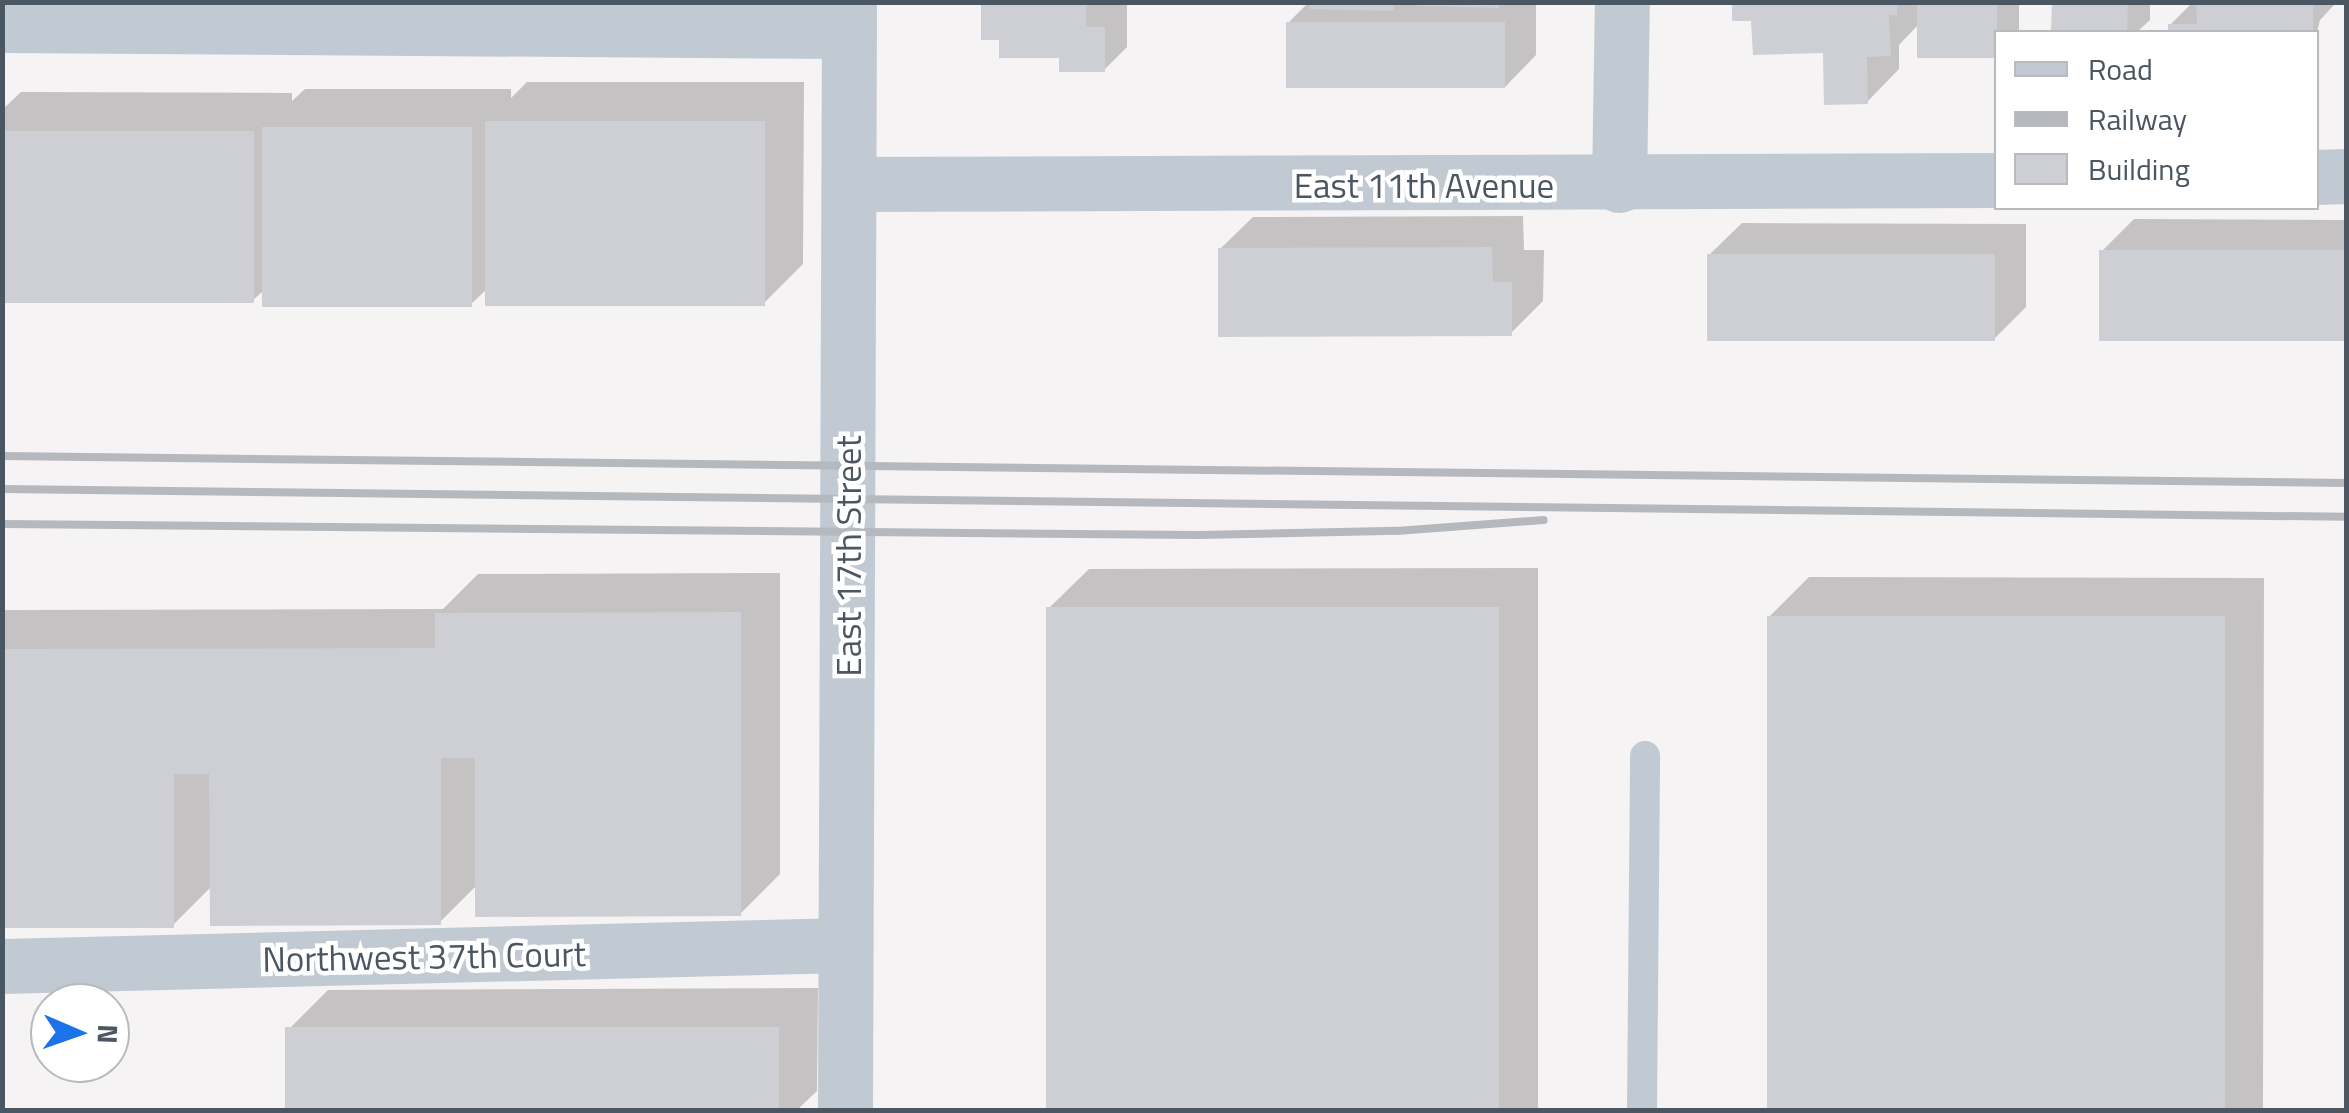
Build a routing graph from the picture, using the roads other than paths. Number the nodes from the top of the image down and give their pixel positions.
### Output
1 (1622, 2) edge
2 (94, 15) edge
3 (849, 17) edge
4 (2, 26) edge
5 (2346, 176) edge
6 (2319, 177) edge
7 (1994, 180) edge
8 (852, 184) junction
9 (1619, 185) junction
10 (1645, 756) dead end
11 (845, 945) junction
12 (2, 966) edge
13 (845, 1110) edge
14 (1642, 1110) edge

1 - 9 street
2 - 3 street
2 - 4 street
3 - 8 street, East 17th Street
5 - 6 street
7 - 9 street, East 11th Avenue
8 - 9 street, East 11th Avenue
8 - 11 street, East 17th Street
10 - 14 lane
11 - 12 street, Northwest 37th Court
11 - 13 street, East 17th Street

